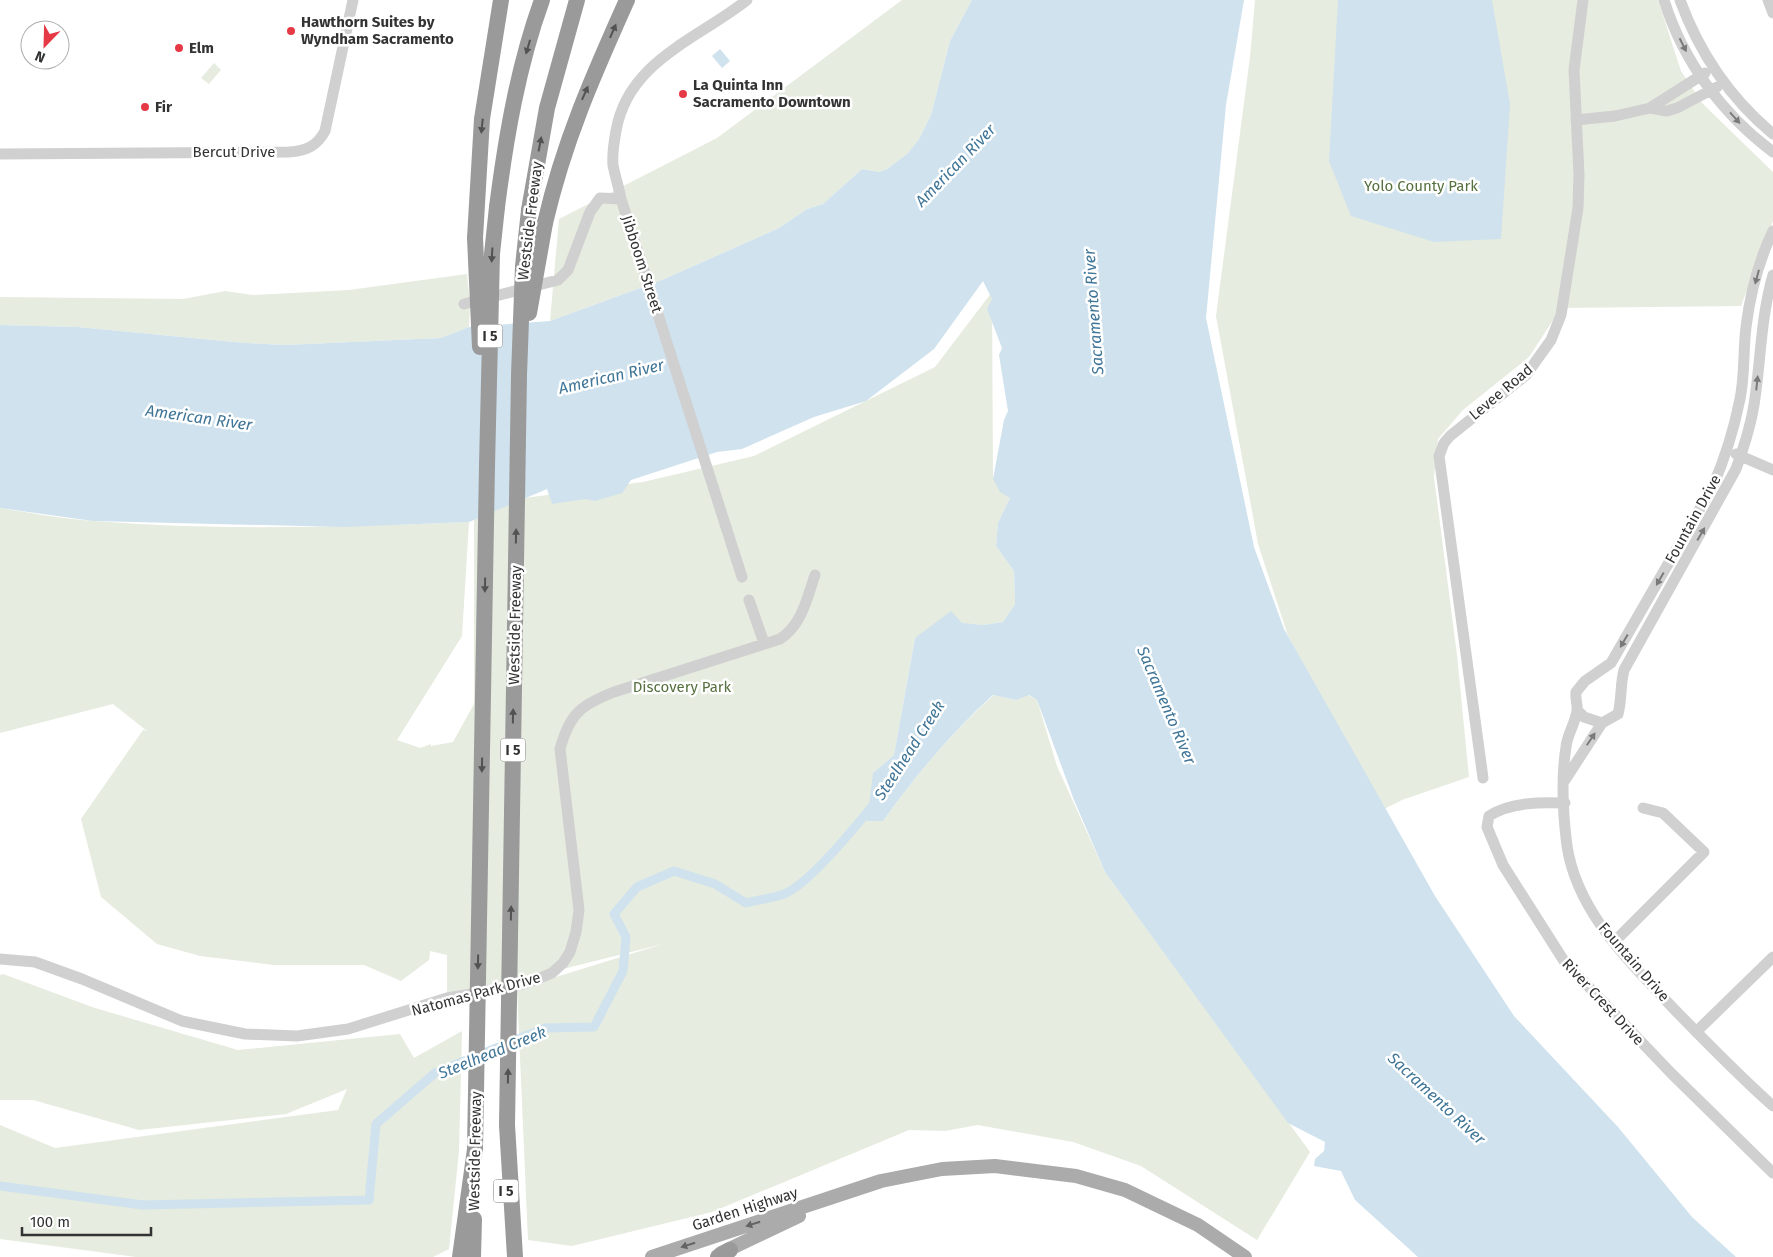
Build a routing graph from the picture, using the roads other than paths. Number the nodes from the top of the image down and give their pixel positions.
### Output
1 (353, 0) edge
2 (501, 0) edge
3 (542, 0) edge
4 (578, 0) edge
5 (627, 0) edge
6 (747, 0) edge
7 (1583, 0) edge
8 (1664, 0) edge
9 (1680, 0) edge
10 (1768, 0) edge
11 (1773, 13) edge
12 (1712, 67) junction
13 (1700, 77) junction
14 (1723, 81) junction
15 (1711, 91) junction
16 (1650, 108) junction
17 (1576, 120) junction
18 (1773, 134) edge
19 (1773, 152) edge
20 (0, 154) edge
21 (621, 199) junction
22 (1773, 231) edge
23 (1773, 275) edge
24 (464, 304) dead end
25 (519, 375) junction
26 (1727, 450) junction
27 (1741, 456) junction
28 (487, 466) junction
29 (1773, 470) edge
30 (815, 575) dead end
31 (742, 577) dead end
32 (749, 600) dead end
33 (764, 643) junction
34 (1577, 710) junction
35 (1602, 723) junction
36 (1483, 778) dead end
37 (1564, 781) junction
38 (1565, 803) junction
39 (1643, 808) dead end
40 (1614, 942) junction
41 (1773, 957) edge
42 (0, 959) edge
43 (1696, 1032) junction
44 (1773, 1106) edge
45 (507, 1125) junction
46 (475, 1149) junction
47 (1773, 1173) edge
48 (849, 1192) junction
49 (724, 1253) edge
50 (460, 1257) edge
51 (473, 1257) edge
52 (504, 1257) edge
53 (515, 1257) edge
54 (652, 1257) edge
55 (712, 1257) edge
56 (1245, 1257) edge

1 - 20 street, Bercut Drive
2 -> 28 highway, bridge
3 -> 28 highway, Westside Freeway / I 5, bridge
25 -> 4 highway, Westside Freeway / I 5, bridge
25 -> 5 highway, bridge
6 - 21 street, Jibboom Street
7 - 17 street, Levee Road
8 -> 13 street
9 - 12 street
10 - 11 street
12 - 13 street
12 - 14 street
13 - 15 street
13 - 16 street
14 - 15 street
14 - 18 street
15 - 16 street
15 -> 19 street
16 - 17 street
17 - 36 street, Levee Road
21 - 24 street
21 - 31 street, Jibboom Street
22 -> 26 street, Fountain Drive
27 -> 23 street, Fountain Drive
45 -> 25 highway, Westside Freeway / I 5, bridge
26 - 27 street
26 -> 34 street, Fountain Drive
27 - 29 street
35 -> 27 street, Fountain Drive
28 -> 46 highway, Westside Freeway / I 5, bridge
30 - 33 street, Natomas Park Drive
32 - 33 street
33 - 42 street, Natomas Park Drive
34 - 35 street
34 - 37 street, Fountain Drive
37 -> 35 street, Fountain Drive
37 - 38 street, Fountain Drive
38 - 40 street, Fountain Drive
38 - 47 street, River Crest Drive
39 - 40 street
40 - 43 street, Fountain Drive
41 - 43 street
43 - 44 street, Fountain Drive
45 - 52 highway, Westside Freeway / I 5
45 - 53 highway
46 - 50 highway
46 - 51 highway, Westside Freeway / I 5
48 - 49 main road, Garden Highway
48 -> 54 main road, Garden Highway
48 - 56 main road, Garden Highway
49 - 55 main road, Garden Highway

